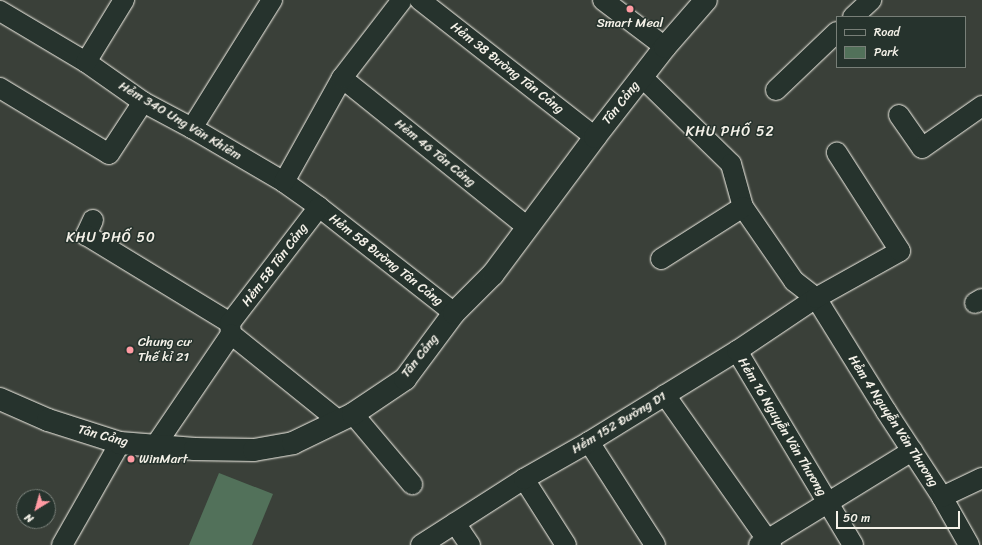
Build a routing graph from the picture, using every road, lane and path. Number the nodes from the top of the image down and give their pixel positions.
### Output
1 (124, 0) edge
2 (272, 0) edge
3 (402, 0) edge
4 (420, 0) edge
5 (604, 0) edge
6 (706, 0) edge
7 (871, 0) edge
8 (0, 11) edge
9 (854, 16) edge
10 (836, 33) edge
11 (665, 47) junction
12 (86, 62) junction
13 (642, 77) junction
14 (342, 78) junction
15 (0, 88) edge
16 (776, 90) dead end
17 (143, 102) junction
18 (982, 106) edge
19 (899, 115) dead end
20 (192, 128) junction
21 (595, 137) junction
22 (837, 153) dead end
23 (284, 182) junction
24 (319, 207) junction
25 (743, 207) junction
26 (93, 220) dead end
27 (527, 227) junction
28 (661, 259) dead end
29 (816, 298) junction
30 (454, 313) junction
31 (231, 328) junction
32 (736, 351) junction
33 (665, 395) junction
34 (0, 399) edge
35 (346, 418) junction
36 (589, 442) junction
37 (120, 443) junction
38 (155, 446) junction
39 (912, 451) junction
40 (982, 478) edge
41 (524, 479) junction
42 (412, 484) dead end
43 (942, 497) junction
44 (828, 504) junction
45 (456, 523) junction
46 (766, 543) edge
47 (62, 545) edge
48 (421, 545) edge
49 (470, 545) edge
50 (566, 545) edge
51 (655, 545) edge
52 (853, 545) edge
53 (969, 545) edge

1 - 12 street
2 - 20 street
3 - 14 street
4 - 21 street, Hẻm 38 Đường Tân Cảng
5 - 11 street
6 - 11 street, Tân Cảng
7 - 9 street
8 - 12 street, Hẻm 340 Ung Văn Khiêm
10 - 16 street
11 - 13 street, Tân Cảng
12 - 17 street, Hẻm 340 Ung Văn Khiêm
13 - 21 street, Tân Cảng
13 - 25 street
14 - 23 street
14 - 27 street, Hẻm 46 Tân Cảng
15 - 17 street
17 - 20 street, Hẻm 340 Ung Văn Khiêm
18 - 19 street
20 - 23 street, Hẻm 340 Ung Văn Khiêm
21 - 27 street, Tân Cảng
22 - 29 street, Hẻm 152 Đường D1
23 - 24 street, Hẻm 340 Ung Văn Khiêm
24 - 30 street, Hẻm 58 Đường Tân Cảng
24 - 31 street, Hẻm 58 Tân Cảng
25 - 28 street
25 - 29 street
26 - 31 street
27 - 30 street, Tân Cảng
29 - 32 street, Hẻm 152 Đường D1
29 - 39 street, Hẻm 4 Nguyễn Văn Thương
30 - 35 street, Tân Cảng
31 - 35 street
31 - 38 street
32 - 33 street, Hẻm 152 Đường D1
32 - 44 street, Hẻm 16 Nguyễn Văn Thương
33 - 36 street, Hẻm 152 Đường D1
33 - 46 street
34 - 37 street, Tân Cảng
35 - 38 street, Tân Cảng
35 - 42 street
36 - 41 street, Hẻm 152 Đường D1
36 - 51 street
37 - 38 street, Tân Cảng
37 - 47 street
39 - 43 street, Hẻm 4 Nguyễn Văn Thương
39 - 44 street
40 - 43 street
41 - 45 street, Hẻm 152 Đường D1
41 - 50 street
43 - 53 street, Hẻm 4 Nguyễn Văn Thương
44 - 46 street
44 - 52 street, Hẻm 16 Nguyễn Văn Thương
45 - 48 street, Hẻm 152 Đường D1
45 - 49 street

